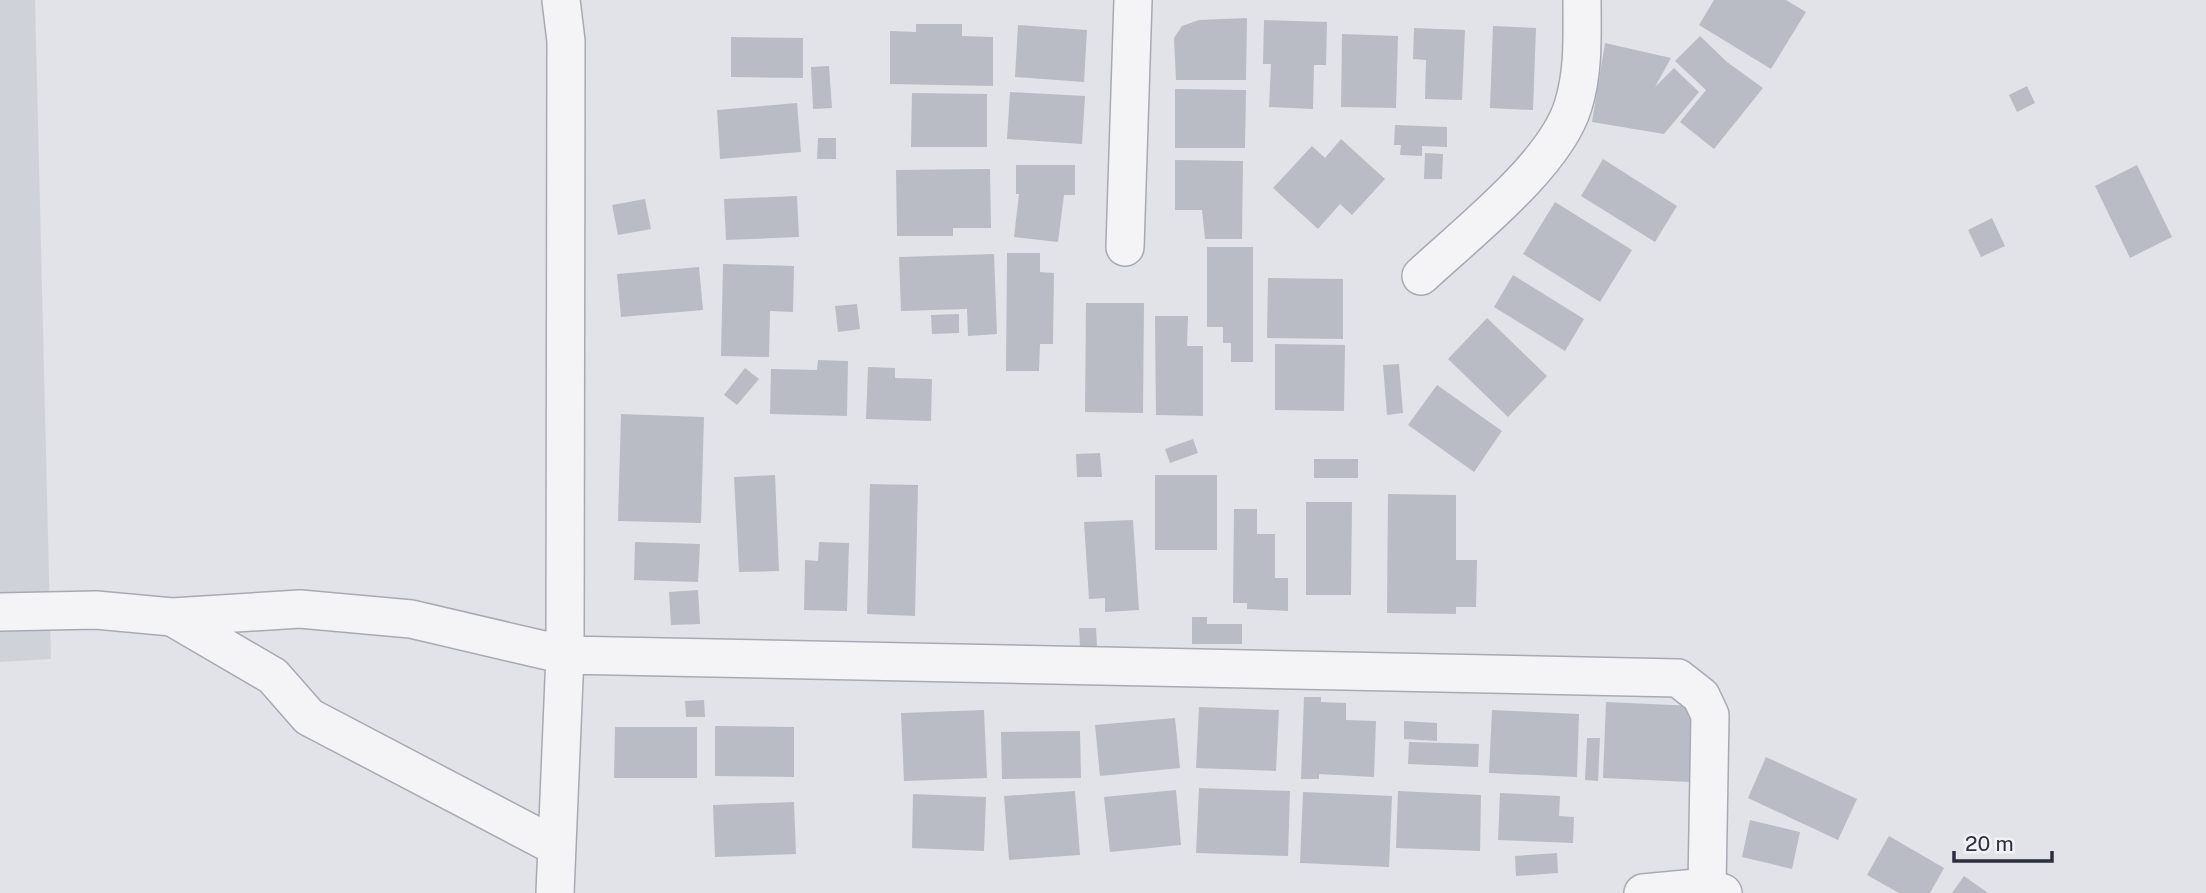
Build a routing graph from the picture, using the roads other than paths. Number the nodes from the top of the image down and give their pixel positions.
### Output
1 (567, 0) edge
2 (1133, 0) edge
3 (1581, 0) edge
4 (1125, 247) dead end
5 (1421, 275) dead end
6 (0, 612) edge
7 (172, 617) junction
8 (565, 655) junction
9 (557, 847) junction
10 (1715, 890) edge
11 (555, 893) edge
12 (1643, 893) edge

1 - 8 street
2 - 4 street
3 - 5 street
6 - 7 street
7 - 8 street
7 - 9 street
8 - 9 street
8 - 10 street
9 - 11 street
10 - 12 street

